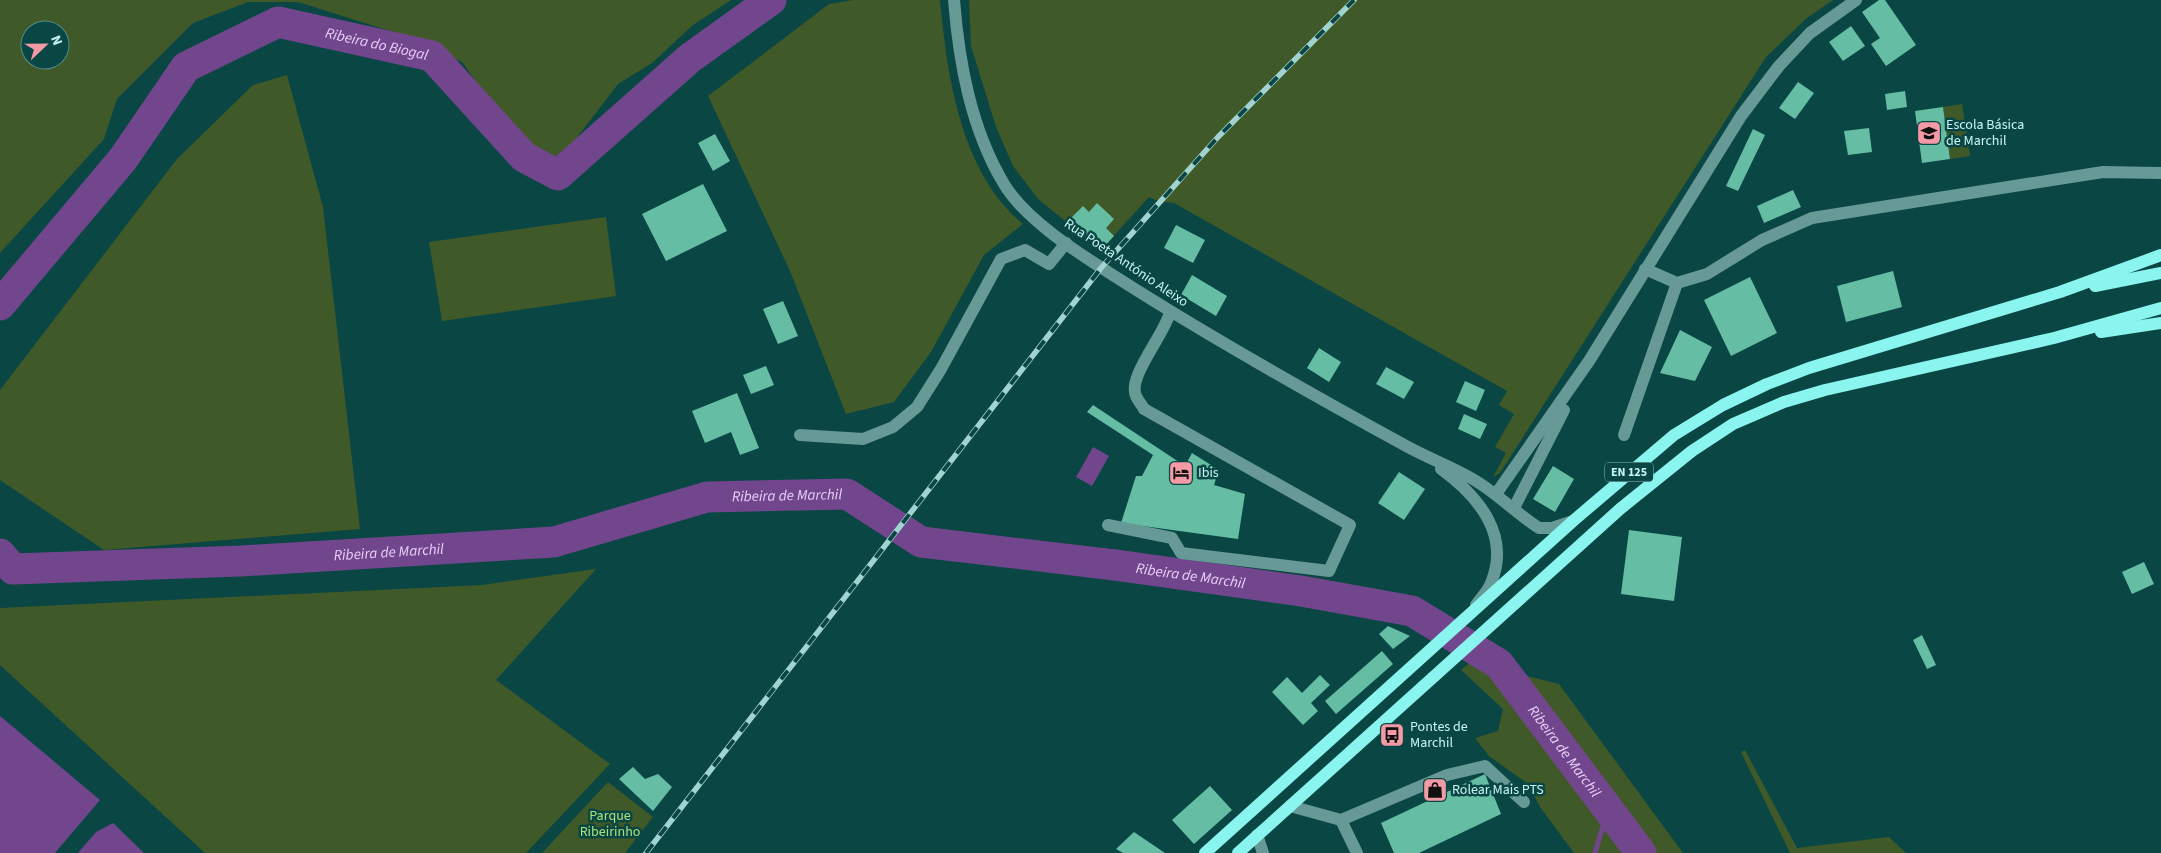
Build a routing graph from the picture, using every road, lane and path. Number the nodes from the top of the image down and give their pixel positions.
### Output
1 (954, 0) edge
2 (1856, 0) edge
3 (2161, 173) edge
4 (1066, 243) junction
5 (2158, 255) edge
6 (1645, 269) junction
7 (2161, 273) edge
8 (1677, 283) junction
9 (2060, 292) junction
10 (2161, 308) edge
11 (1170, 312) junction
12 (2161, 323) edge
13 (2054, 338) junction
14 (1589, 361) junction
15 (1624, 435) dead end
16 (800, 436) dead end
17 (1410, 449) junction
18 (1496, 494) junction
19 (1514, 508) junction
20 (1573, 521) junction
21 (1108, 525) dead end
22 (1472, 612) junction
23 (1524, 802) dead end
24 (1290, 806) junction
25 (1341, 820) junction
26 (1257, 835) junction
27 (1205, 853) edge
28 (1238, 853) edge
29 (1263, 853) edge
30 (1357, 853) edge

1 - 4 street, Rua Poeta António Aleixo
2 - 6 street
3 - 8 street
4 - 11 street, Rua Poeta António Aleixo
4 - 16 street
5 - 9 main road
6 - 8 street
6 - 14 street
7 - 9 main road
8 - 15 street
9 - 20 main road, EN 125
10 - 13 main road
11 - 17 street, Rua Poeta António Aleixo
11 - 21 street
12 - 13 main road
13 - 24 main road
14 - 18 street
14 - 19 street
17 - 18 street, Rua Poeta António Aleixo
17 - 22 street, Rua Poeta António Aleixo
18 - 19 street, Rua Poeta António Aleixo
19 - 20 street, Rua Poeta António Aleixo
20 - 22 main road, EN 125
22 - 27 main road
23 - 25 street
24 - 25 street
24 - 26 main road
25 - 30 street
26 - 28 main road
26 - 29 street

